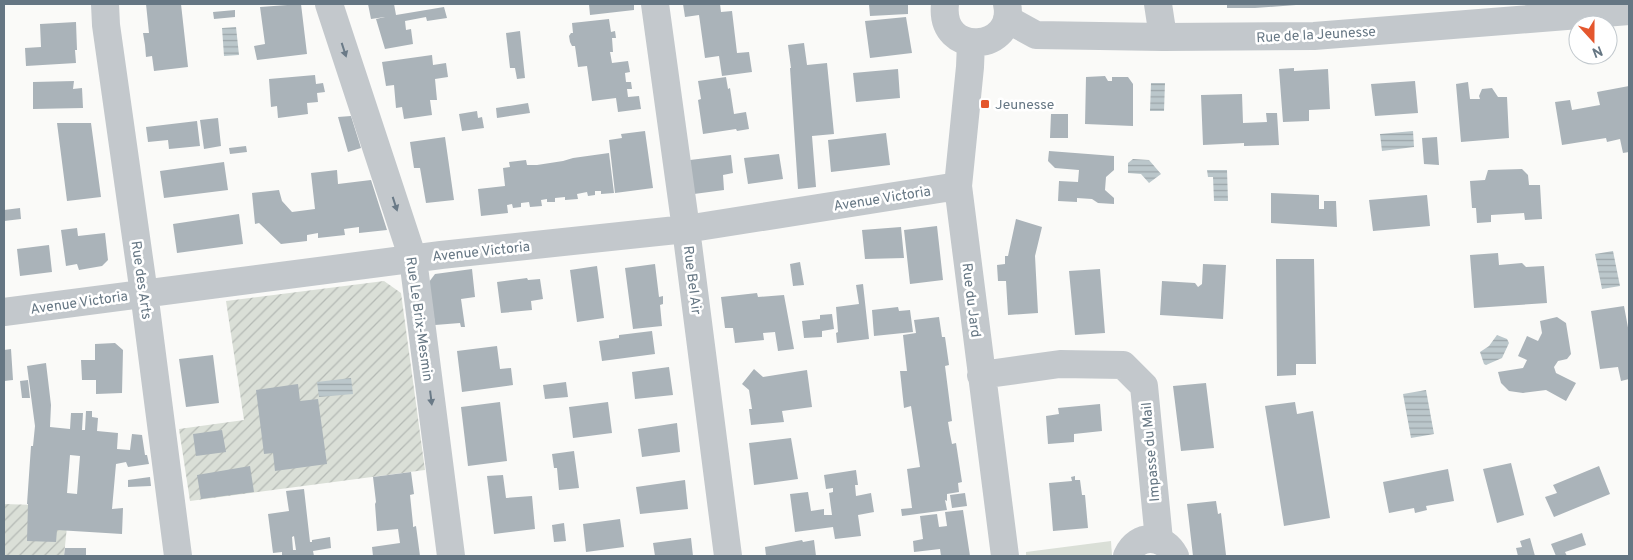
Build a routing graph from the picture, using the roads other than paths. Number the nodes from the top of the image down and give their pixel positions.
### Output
1 (105, 4) edge
2 (329, 4) edge
3 (655, 4) edge
4 (945, 4) edge
5 (1158, 4) edge
6 (1629, 10) edge
7 (1007, 11) edge
8 (1163, 37) junction
9 (971, 43) junction
10 (958, 186) junction
11 (686, 229) junction
12 (413, 259) junction
13 (144, 293) junction
14 (4, 312) edge
15 (981, 375) junction
16 (1167, 548) edge
17 (178, 556) edge
18 (451, 556) edge
19 (728, 556) edge
20 (1005, 556) edge
21 (1128, 556) edge

1 - 13 street, Rue des Arts
2 -> 12 street, Rue Le Brix-Mesmin
3 - 11 street, Rue Bel Air
4 - 9 street
5 - 8 street
6 - 8 street, Rue de la Jeunesse
7 - 8 street, Rue de la Jeunesse
7 - 9 street
9 - 10 street, Rue du Jard
10 - 11 street, Avenue Victoria
10 - 15 street, Rue du Jard
11 - 12 street, Avenue Victoria
11 - 19 street, Rue Bel Air
12 - 13 street, Avenue Victoria
12 -> 18 street, Rue Le Brix-Mesmin
13 - 14 street, Avenue Victoria
13 - 17 street, Rue des Arts
15 - 16 street, Impasse du Mail
15 - 20 street, Rue du Jard
16 - 21 street, Impasse du Mail

